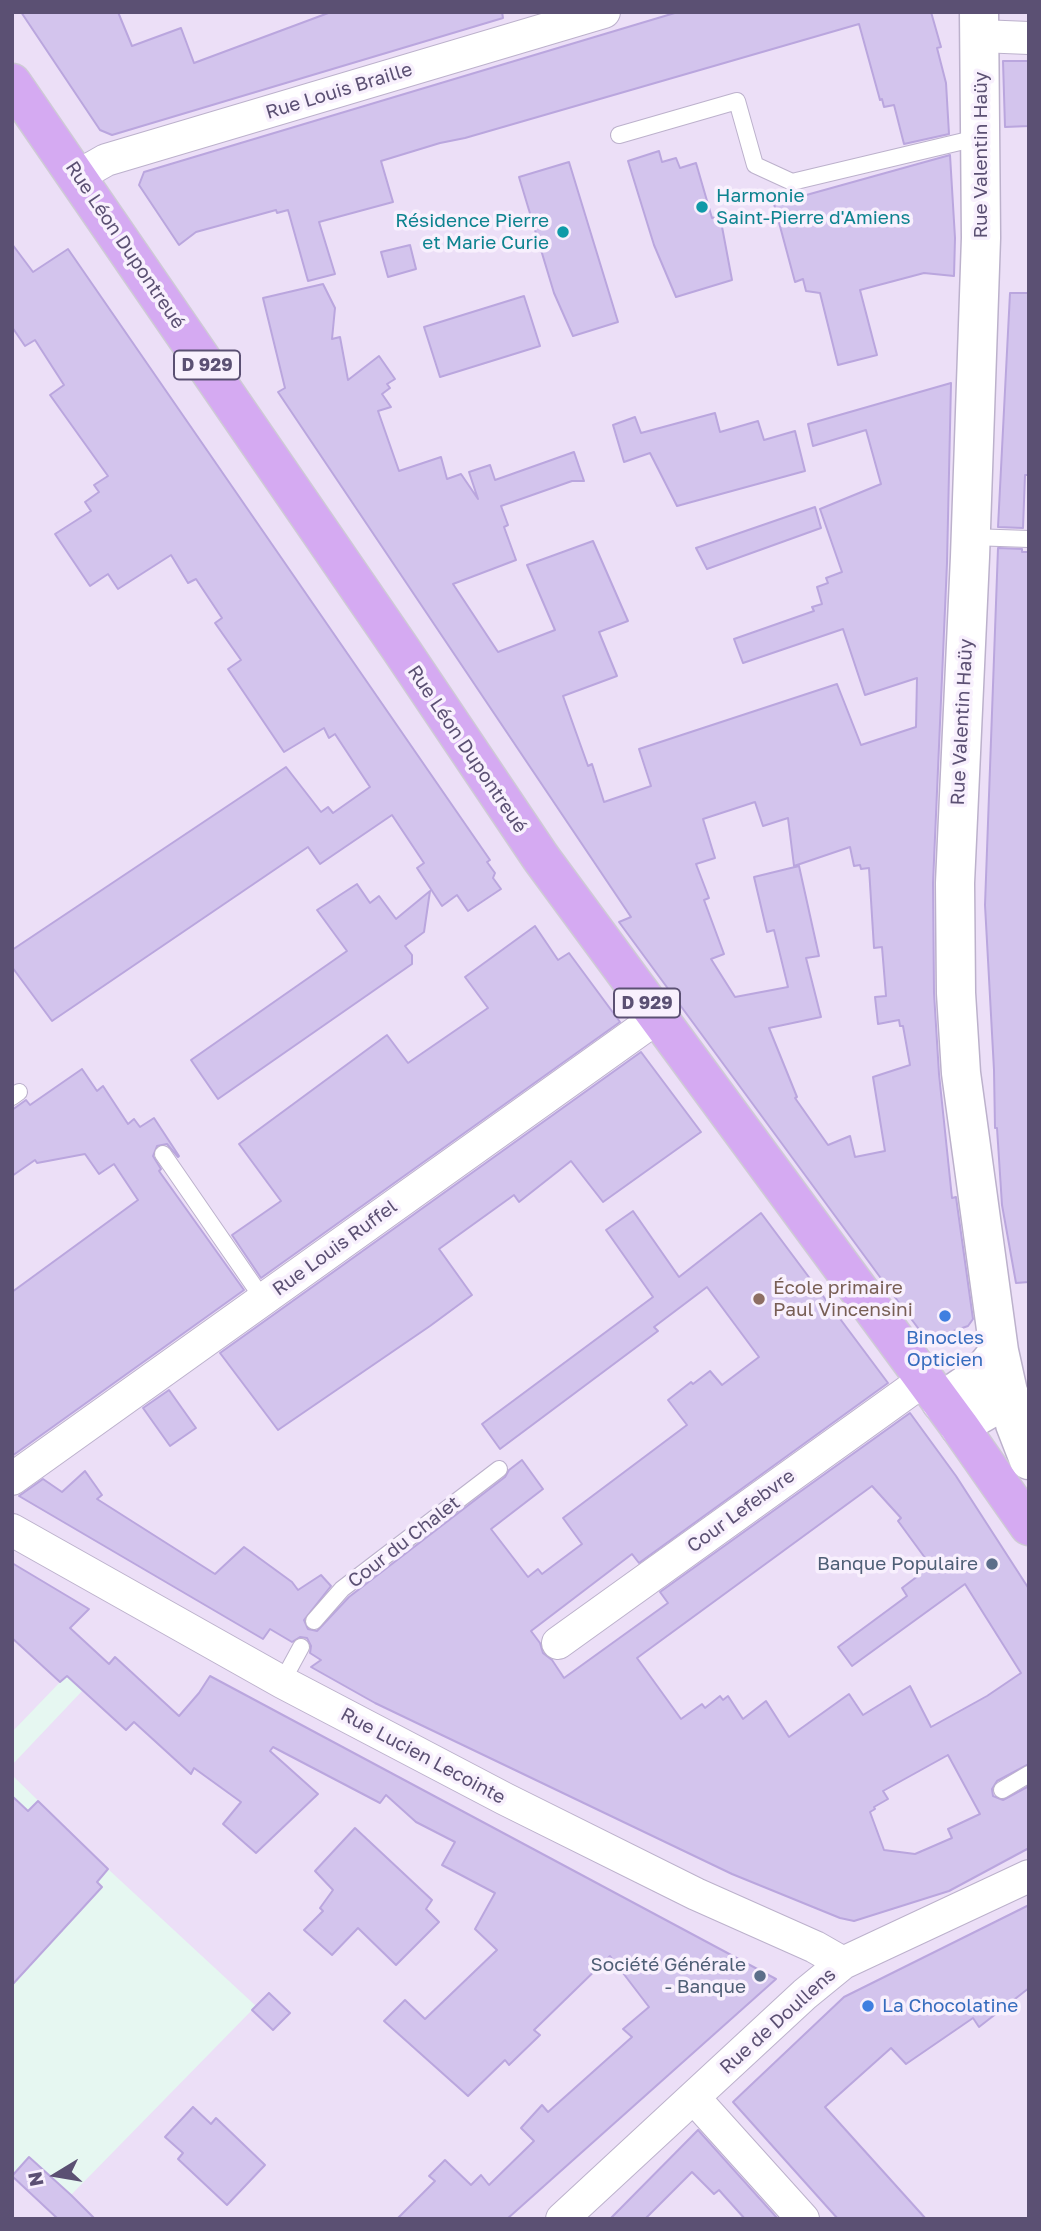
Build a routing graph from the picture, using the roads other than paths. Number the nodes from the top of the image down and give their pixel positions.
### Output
1 (604, 12) edge
2 (980, 24) edge
3 (1029, 38) edge
4 (12, 83) edge
5 (619, 135) dead end
6 (982, 137) junction
7 (78, 176) junction
8 (971, 537) junction
9 (1029, 539) edge
10 (658, 1017) junction
11 (163, 1154) dead end
12 (263, 1299) junction
13 (999, 1351) junction
14 (942, 1402) junction
15 (1018, 1411) edge
16 (1029, 1460) edge
17 (499, 1469) dead end
18 (12, 1479) edge
19 (1029, 1526) edge
20 (12, 1530) edge
21 (314, 1621) dead end
22 (558, 1643) dead end
23 (301, 1647) dead end
24 (282, 1682) junction
25 (1029, 1774) edge
26 (1002, 1790) dead end
27 (1029, 1876) edge
28 (843, 1963) junction
29 (694, 2098) junction
30 (562, 2219) edge
31 (803, 2219) edge

1 - 7 street, Rue Louis Braille
2 - 3 street
2 - 6 street, Rue Valentin Haüy
4 - 7 main road, Rue Léon Dupontreué / D 929
5 - 6 lane
6 - 8 street, Rue Valentin Haüy
7 - 10 main road, Rue Léon Dupontreué / D 929
8 - 9 lane
8 - 13 street, Rue Valentin Haüy
10 - 12 street, Rue Louis Ruffel
10 - 14 main road, Rue Léon Dupontreué / D 929
11 - 12 lane
12 - 18 street, Rue Louis Ruffel
13 - 14 street
13 - 15 street, Rue Valentin Haüy
14 - 15 street
14 - 19 main road, D 929
14 - 22 street, Cour Lefebvre
15 - 16 street, Rue Valentin Haüy
17 - 21 lane, Cour du Chalet
20 - 24 street, Rue Lucien Lecointe
23 - 24 lane
24 - 28 street, Rue Lucien Lecointe
25 - 26 lane
27 - 28 street, Rue de Doullens
28 - 29 street, Rue de Doullens
29 - 30 street, Rue de Doullens
29 - 31 street

